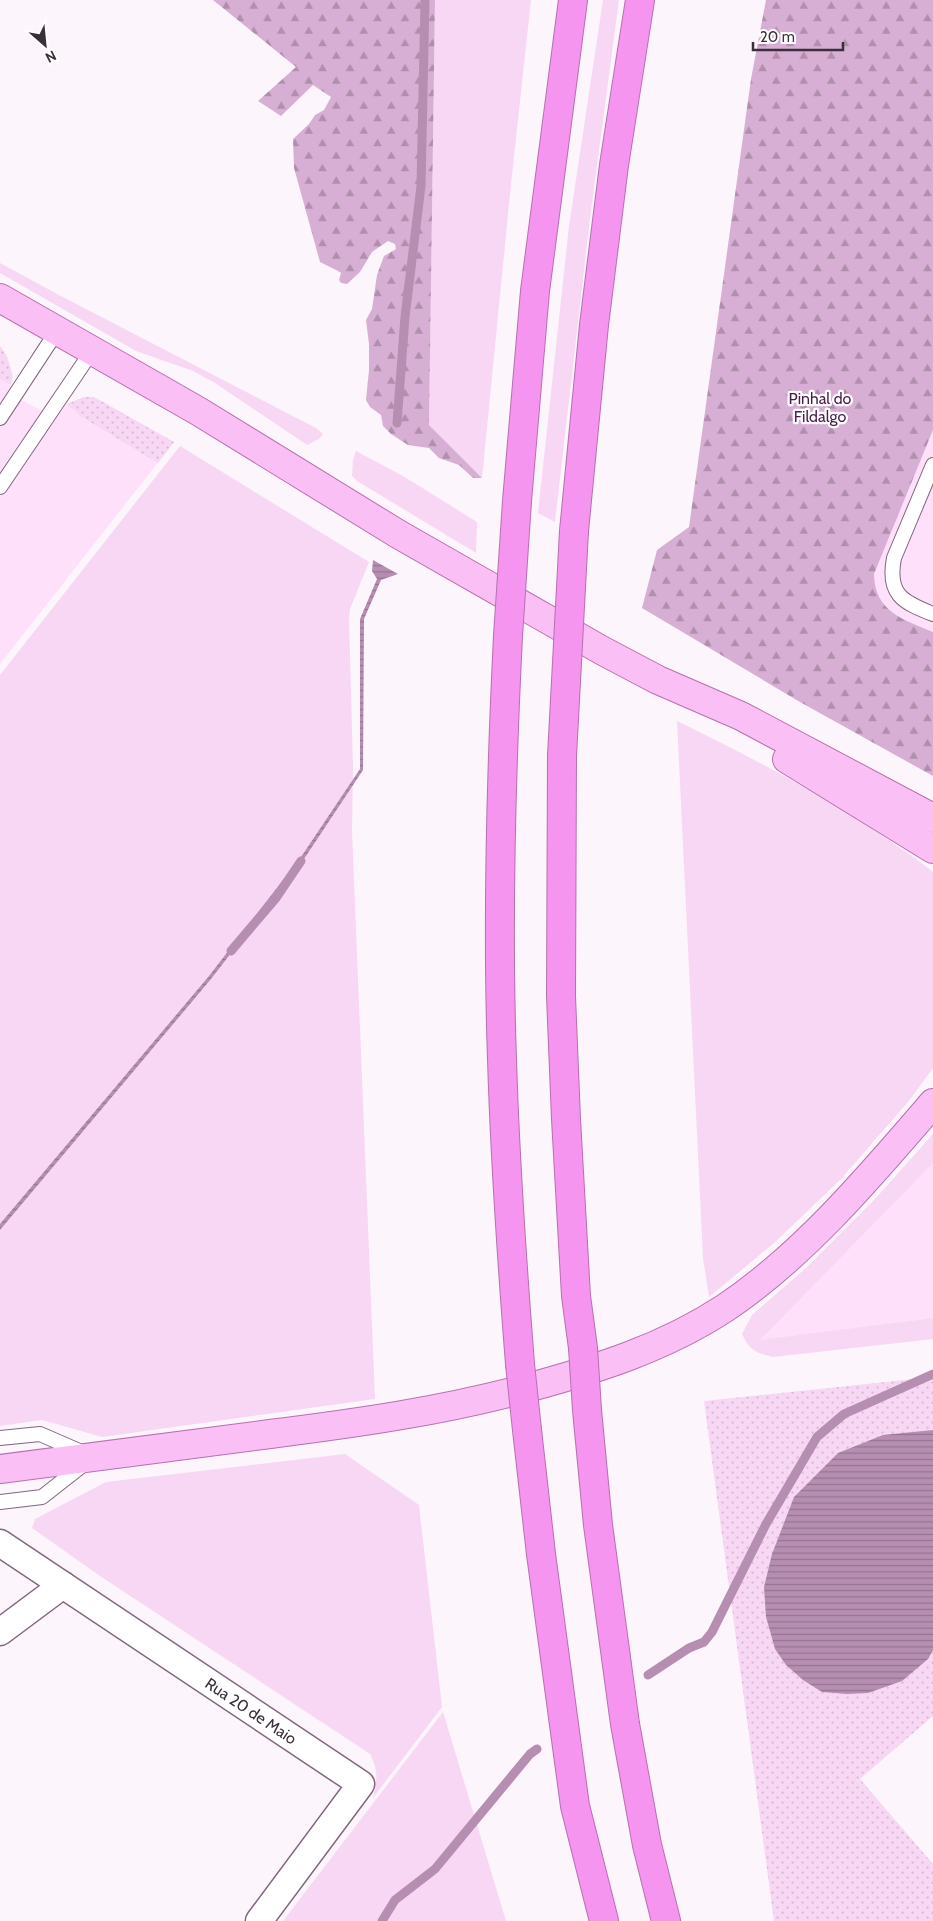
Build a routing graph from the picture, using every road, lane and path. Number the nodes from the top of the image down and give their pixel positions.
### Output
1 (573, 0) edge
2 (640, 0) edge
3 (0, 298) edge
4 (57, 331) junction
5 (92, 351) junction
6 (0, 418) edge
7 (933, 465) edge
8 (0, 487) edge
9 (933, 614) edge
10 (658, 680) junction
11 (933, 818) edge
12 (933, 849) edge
13 (933, 1103) edge
14 (0, 1438) edge
15 (93, 1457) junction
16 (0, 1469) edge
17 (0, 1502) edge
18 (0, 1542) edge
19 (63, 1585) junction
20 (0, 1632) edge
21 (260, 1921) edge
22 (604, 1921) edge
23 (666, 1921) edge

1 - 22 highway, bridge
2 - 23 highway, bridge
3 - 4 main road
4 - 5 main road
4 - 6 lane
5 - 8 lane
5 - 10 main road
7 - 9 lane
10 - 11 main road
10 - 12 main road
13 - 15 main road
14 - 15 lane
15 - 16 main road
15 - 17 lane
18 - 19 street, Rua 20 de Maio
19 - 20 street
19 - 21 street, Rua 20 de Maio

